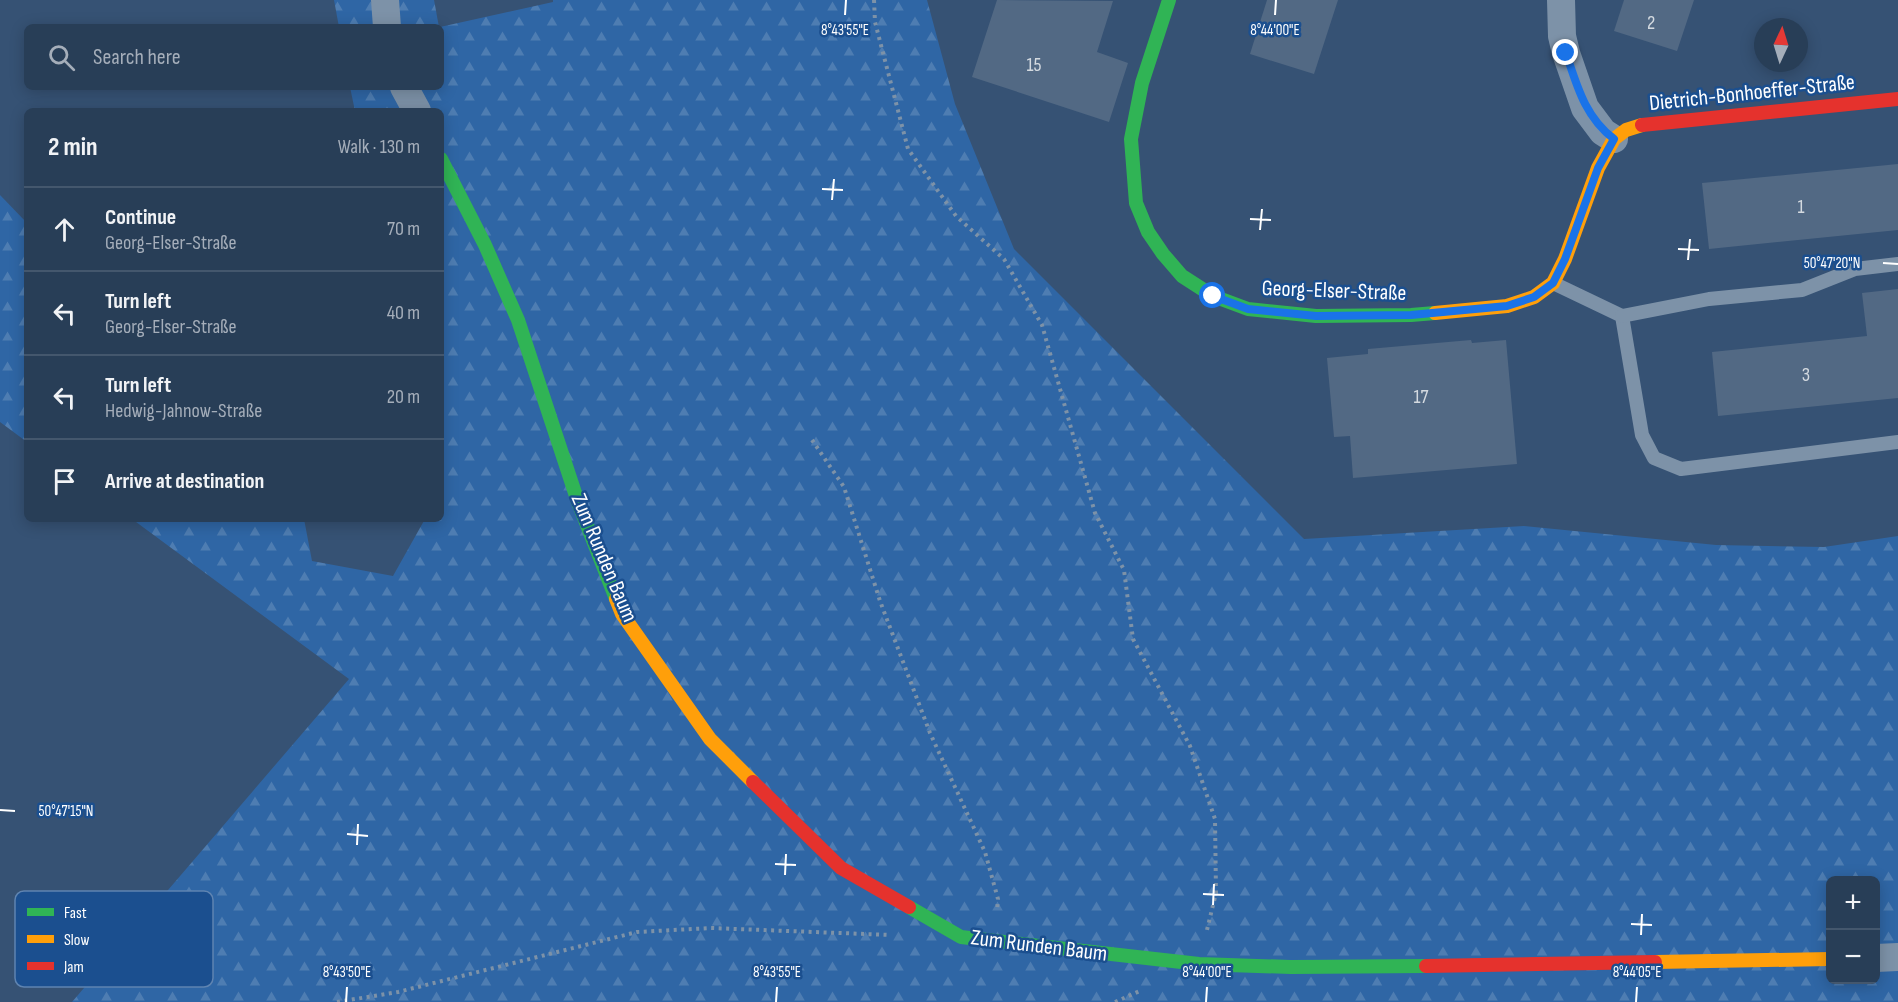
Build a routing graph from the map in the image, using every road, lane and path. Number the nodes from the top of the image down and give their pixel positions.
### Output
1 (385, 0) edge
2 (874, 0) edge
3 (1169, 0) edge
4 (1561, 0) edge
5 (387, 24) edge
6 (406, 90) edge
7 (1898, 99) edge
8 (415, 108) edge
9 (1614, 139) junction
10 (444, 165) edge
11 (1898, 264) edge
12 (1553, 283) junction
13 (1622, 316) junction
14 (812, 440) dead end
15 (1898, 442) edge
16 (901, 935) dead end
17 (996, 942) junction
18 (1898, 957) edge
19 (1880, 958) edge
20 (1826, 959) edge
21 (1199, 964) junction
22 (337, 1002) edge

1 - 5 street
2 - 21 path
3 - 12 street, Georg-Elser-Straße
4 - 9 street
6 - 8 street
7 - 9 street, Dietrich-Bonhoeffer-Straße
9 - 12 street
10 - 17 street, Zum Runden Baum
11 - 13 lane
12 - 13 lane
13 - 15 lane
14 - 17 path
16 - 22 path
17 - 21 street, Zum Runden Baum
18 - 19 street
20 - 21 street, Zum Runden Baum

